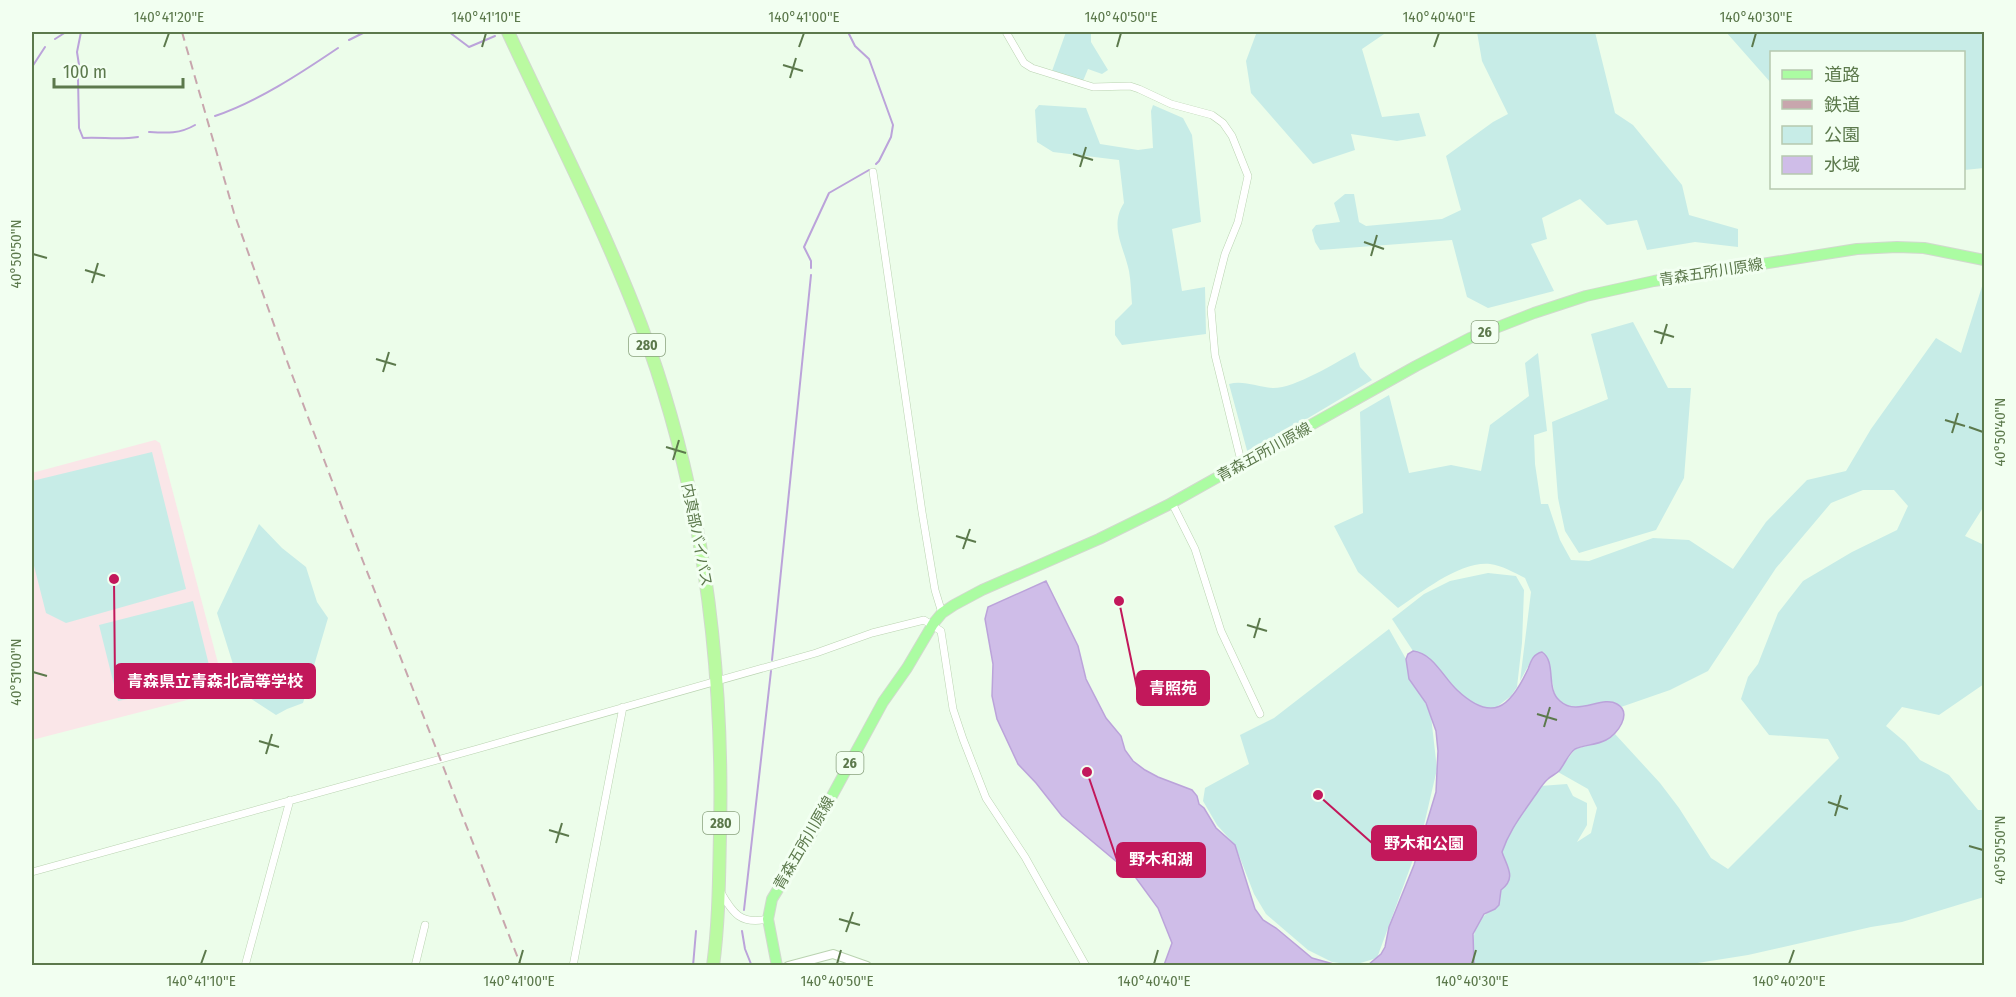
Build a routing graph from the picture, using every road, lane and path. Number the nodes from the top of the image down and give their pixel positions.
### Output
1 (508, 32) edge
2 (1006, 32) edge
3 (873, 172) dead end
4 (1984, 260) edge
5 (1242, 465) junction
6 (1172, 503) junction
7 (942, 613) junction
8 (933, 624) junction
9 (717, 680) junction
10 (623, 707) junction
11 (1260, 714) dead end
12 (290, 800) junction
13 (32, 872) edge
14 (719, 889) junction
15 (768, 918) junction
16 (425, 925) dead end
17 (245, 966) edge
18 (415, 966) edge
19 (573, 966) edge
20 (713, 966) edge
21 (777, 966) edge
22 (788, 966) edge
23 (867, 966) edge
24 (1086, 966) edge

1 - 9 highway, 内真部バイパス / 280
2 - 5 street
3 - 7 street
4 - 5 main road, 青森五所川原線 / 26
5 - 6 main road, 青森五所川原線 / 26
6 - 7 main road, 青森五所川原線 / 26
6 - 11 street
7 - 8 main road, 青森五所川原線 / 26
8 - 9 street
8 - 15 main road, 青森五所川原線 / 26
8 - 24 street
9 - 10 street
9 - 14 highway, 内真部バイパス / 280
10 - 12 street
10 - 19 street
12 - 13 street
12 - 17 street
14 - 15 street
14 - 20 highway, 内真部バイパス / 280
15 - 21 main road, 青森五所川原線 / 26
16 - 18 street
22 - 23 street

